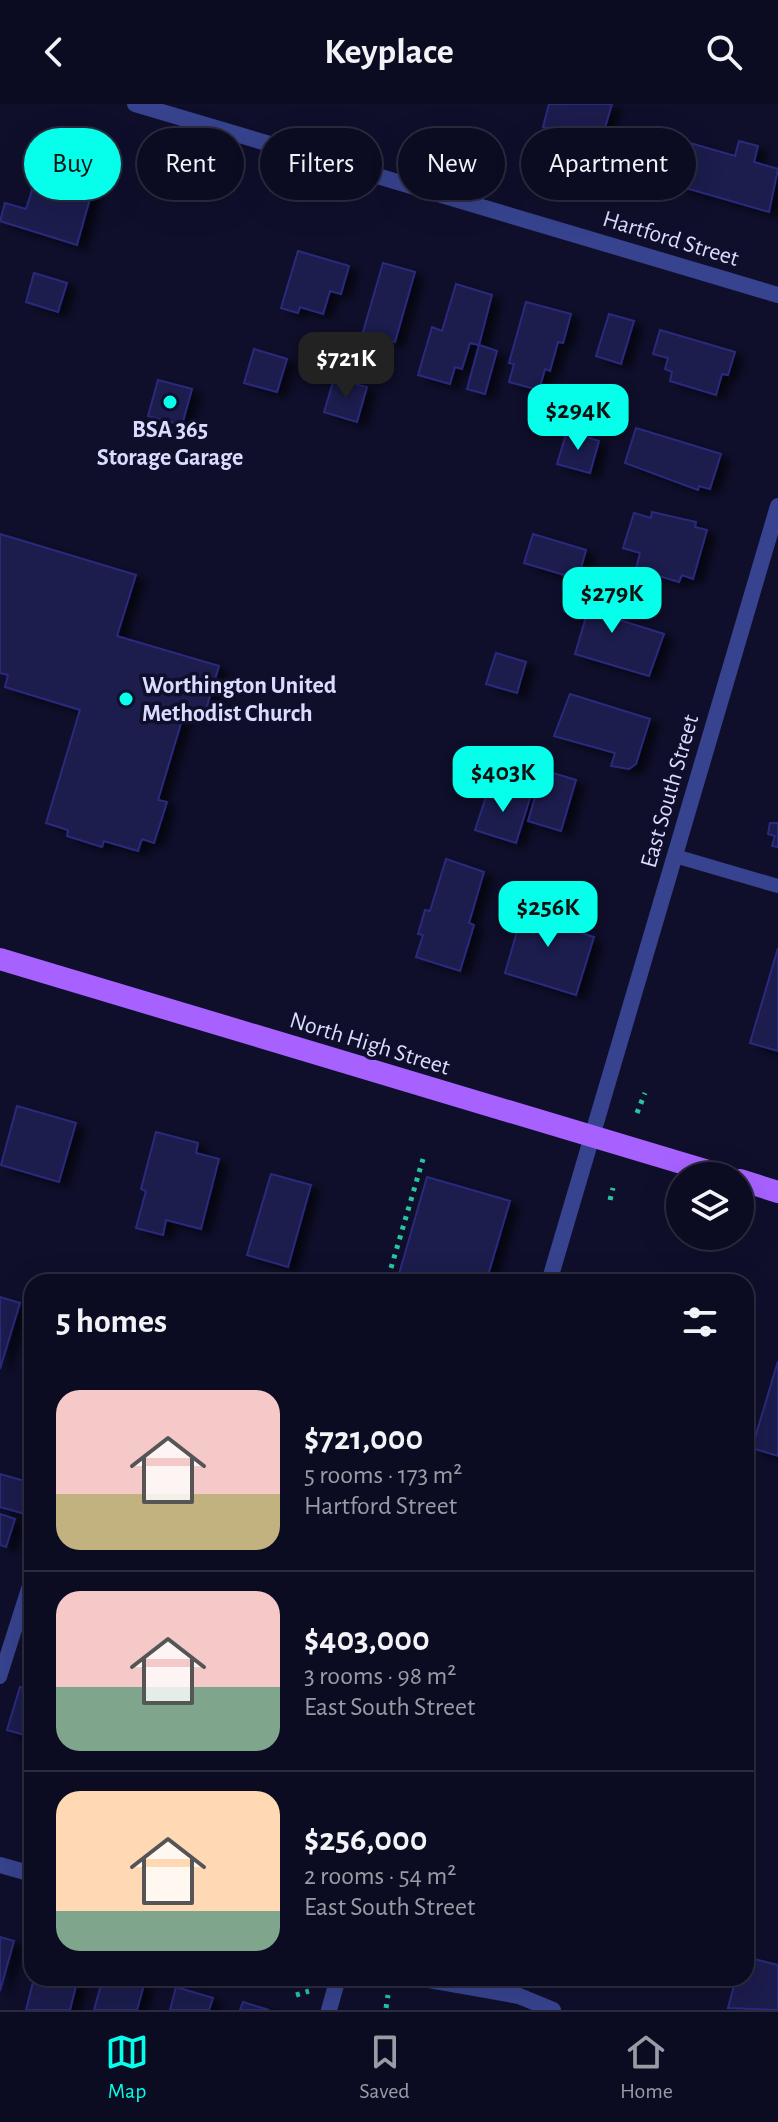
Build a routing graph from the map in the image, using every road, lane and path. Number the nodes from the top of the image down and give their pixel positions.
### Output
1 (135, 104) edge
2 (778, 295) edge
3 (778, 506) edge
4 (675, 856) junction
5 (778, 886) edge
6 (0, 959) edge
7 (645, 1093) dead end
8 (637, 1113) dead end
9 (590, 1135) junction
10 (423, 1159) dead end
11 (679, 1162) edge
12 (754, 1184) edge
13 (613, 1188) dead end
14 (778, 1192) edge
15 (610, 1200) dead end
16 (391, 1268) dead end
17 (551, 1274) edge
18 (24, 1601) edge
19 (0, 1677) edge
20 (0, 1865) edge
21 (24, 1872) edge
22 (336, 1986) edge
23 (463, 1986) edge
24 (309, 1991) dead end
25 (296, 1995) dead end
26 (388, 1995) dead end
27 (386, 2008) dead end
28 (329, 2010) edge
29 (553, 2010) edge

1 - 2 street, Hartford Street
3 - 4 street, East South Street
4 - 5 lane
4 - 9 street, East South Street
6 - 9 main road, North High Street
7 - 8 path
9 - 11 main road, North High Street
9 - 17 street, East South Street
10 - 16 path
12 - 14 main road
13 - 15 path
18 - 19 lane
20 - 21 street
22 - 28 street
23 - 29 street
24 - 25 path
26 - 27 path

